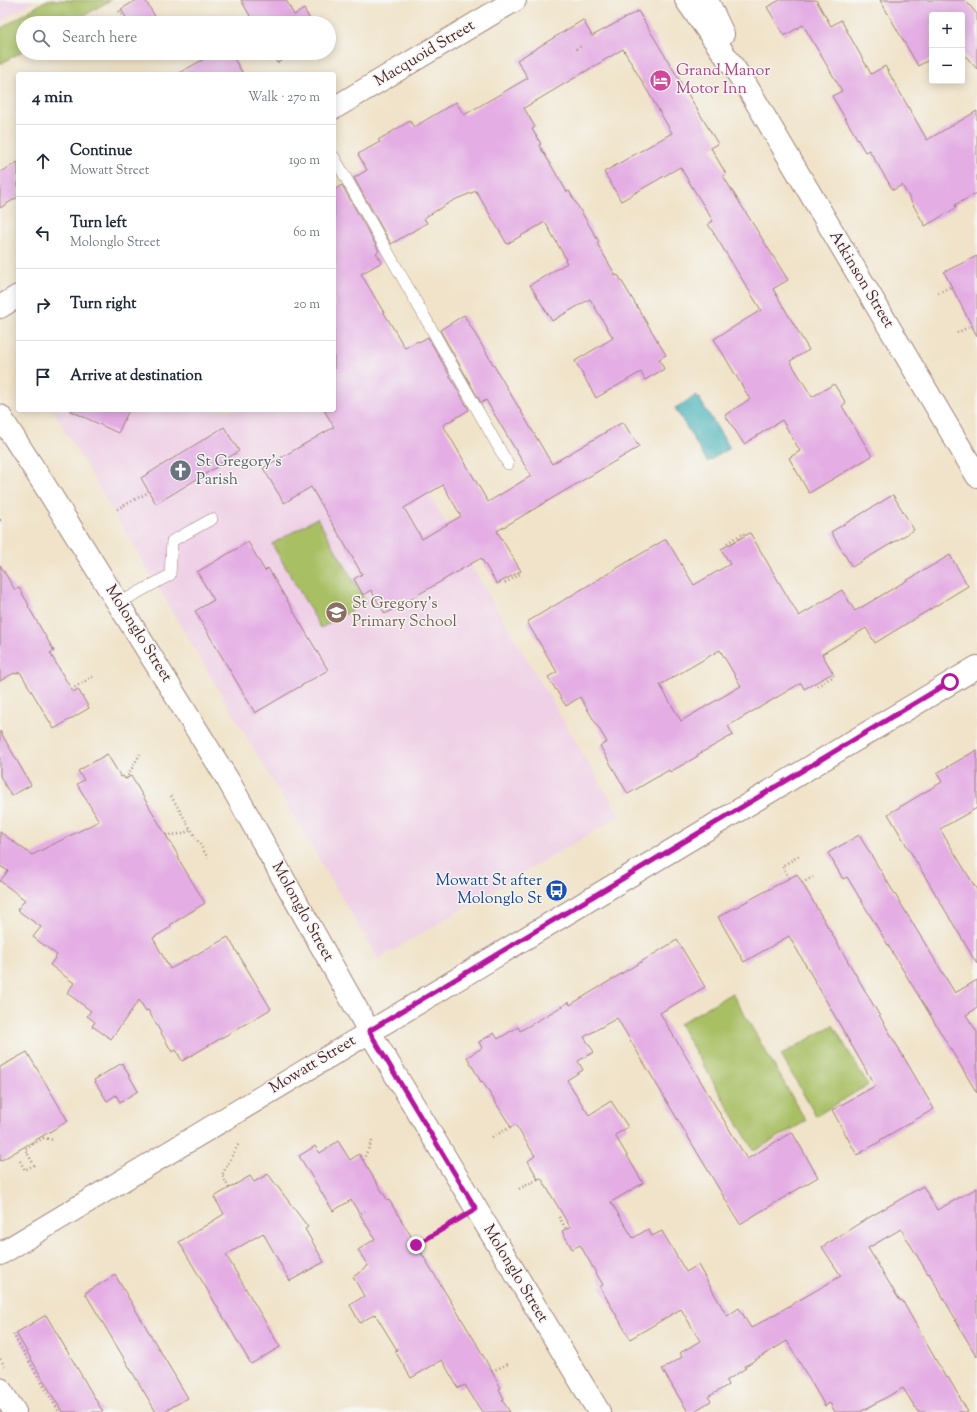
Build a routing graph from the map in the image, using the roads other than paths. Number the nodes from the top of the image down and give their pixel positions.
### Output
1 (515, 0) edge
2 (686, 0) edge
3 (707, 0) edge
4 (746, 85) junction
5 (336, 107) edge
6 (336, 161) edge
7 (16, 297) edge
8 (0, 307) edge
9 (0, 416) edge
10 (508, 464) dead end
11 (977, 476) edge
12 (212, 519) dead end
13 (119, 603) junction
14 (977, 666) edge
15 (369, 1031) junction
16 (0, 1254) edge
17 (0, 1389) edge
18 (15, 1412) edge
19 (599, 1412) edge

1 - 5 street, Macquoid Street
2 - 4 street, Atkinson Street
3 - 4 street, Atkinson Street
4 - 11 street, Atkinson Street
6 - 10 lane
7 - 8 street
9 - 13 street, Molonglo Street
12 - 13 lane
13 - 15 street, Molonglo Street
14 - 15 street, Mowatt Street
15 - 16 street, Mowatt Street
15 - 19 street, Molonglo Street
17 - 18 street

